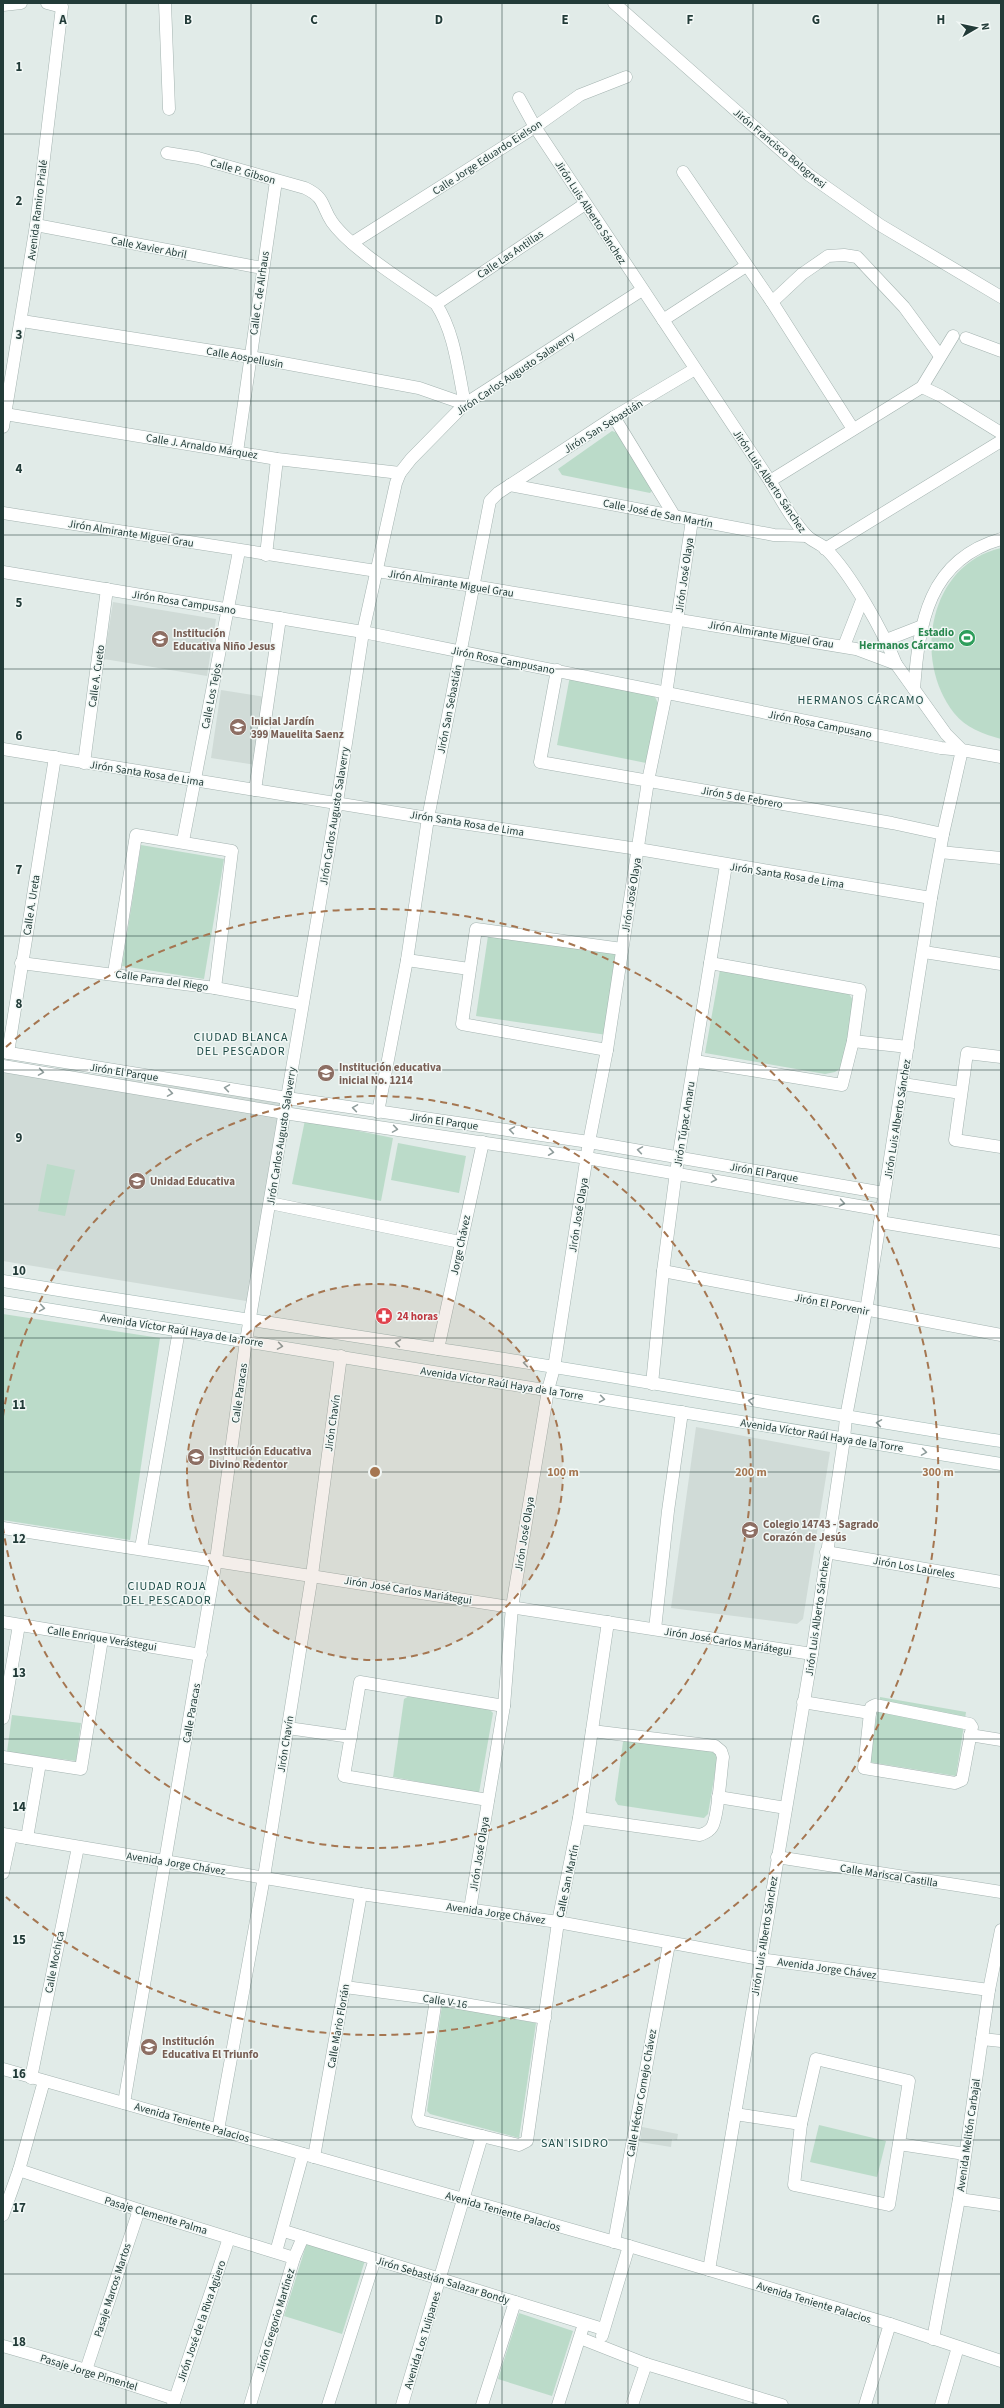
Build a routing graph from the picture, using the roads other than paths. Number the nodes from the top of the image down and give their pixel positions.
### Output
1 (20, 3) edge
2 (47, 3) edge
3 (165, 3) edge
4 (614, 3) edge
5 (3, 5) edge
6 (62, 5) edge
7 (626, 77) dead end
8 (519, 98) dead end
9 (169, 109) dead end
10 (535, 127) junction
11 (167, 153) dead end
12 (683, 172) dead end
13 (276, 181) junction
14 (585, 204) junction
15 (36, 225) junction
16 (352, 243) junction
17 (746, 266) junction
18 (262, 268) junction
19 (642, 290) junction
20 (1001, 297) edge
21 (772, 302) junction
22 (436, 304) junction
23 (663, 320) junction
24 (22, 321) junction
25 (953, 336) dead end
26 (966, 338) dead end
27 (1001, 351) edge
28 (940, 356) junction
29 (251, 357) junction
30 (695, 369) junction
31 (922, 387) junction
32 (465, 404) junction
33 (5, 414) junction
34 (614, 417) junction
35 (3, 427) edge
36 (853, 429) junction
37 (1001, 433) edge
38 (1001, 441) edge
39 (236, 452) junction
40 (277, 459) junction
41 (400, 473) junction
42 (770, 481) junction
43 (510, 486) junction
44 (3, 513) edge
45 (675, 517) junction
46 (692, 520) junction
47 (807, 536) junction
48 (1001, 539) edge
49 (825, 549) junction
50 (239, 551) junction
51 (266, 555) junction
52 (377, 571) junction
53 (3, 572) edge
54 (473, 586) junction
55 (107, 589) junction
56 (862, 600) junction
57 (228, 608) junction
58 (280, 618) junction
59 (678, 619) junction
60 (922, 626) junction
61 (363, 632) junction
62 (886, 640) junction
63 (844, 646) junction
64 (460, 653) junction
65 (896, 664) junction
66 (557, 670) junction
67 (914, 689) junction
68 (666, 694) junction
69 (3, 749) edge
70 (962, 750) junction
71 (55, 757) junction
72 (1001, 757) edge
73 (84, 763) junction
74 (194, 780) junction
75 (648, 781) junction
76 (255, 790) junction
77 (337, 802) junction
78 (428, 818) junction
79 (943, 834) junction
80 (183, 842) junction
81 (638, 849) junction
82 (940, 852) junction
83 (1001, 858) edge
84 (726, 865) junction
85 (932, 898) junction
86 (622, 949) junction
87 (924, 952) junction
88 (407, 960) junction
89 (21, 963) junction
90 (710, 963) junction
91 (1001, 964) edge
92 (469, 969) junction
93 (114, 973) junction
94 (215, 988) junction
95 (302, 1004) junction
96 (852, 1041) junction
97 (908, 1047) junction
98 (607, 1050) junction
99 (5, 1053) edge
100 (1001, 1057) edge
101 (695, 1061) junction
102 (3, 1066) edge
103 (903, 1084) junction
104 (961, 1093) junction
105 (287, 1098) junction
106 (284, 1112) junction
107 (378, 1112) junction
108 (483, 1142) junction
109 (590, 1142) junction
110 (1001, 1147) edge
111 (679, 1156) junction
112 (587, 1158) junction
113 (676, 1172) junction
114 (884, 1193) junction
115 (270, 1203) junction
116 (881, 1216) junction
117 (460, 1242) junction
118 (1001, 1242) edge
119 (663, 1271) junction
120 (3, 1281) edge
121 (3, 1302) edge
122 (866, 1310) junction
123 (249, 1322) junction
124 (179, 1330) junction
125 (1001, 1335) edge
126 (246, 1341) junction
127 (438, 1349) junction
128 (341, 1356) junction
129 (554, 1368) junction
130 (652, 1384) junction
131 (548, 1390) junction
132 (682, 1412) junction
133 (846, 1417) junction
134 (844, 1439) junction
135 (1001, 1441) edge
136 (1001, 1464) edge
137 (3, 1528) edge
138 (141, 1548) junction
139 (826, 1552) junction
140 (216, 1560) junction
141 (312, 1574) junction
142 (1001, 1582) edge
143 (512, 1607) junction
144 (3, 1622) edge
145 (608, 1622) junction
146 (19, 1625) junction
147 (655, 1629) junction
148 (102, 1638) junction
149 (201, 1654) junction
150 (812, 1654) junction
151 (803, 1702) junction
152 (504, 1706) junction
153 (870, 1713) junction
154 (3, 1718) edge
155 (288, 1728) junction
156 (592, 1731) junction
157 (970, 1735) junction
158 (351, 1737) junction
159 (1001, 1740) edge
160 (3, 1757) edge
161 (40, 1763) junction
162 (718, 1797) junction
163 (488, 1800) junction
164 (786, 1808) junction
165 (580, 1818) junction
166 (7, 1835) edge
167 (27, 1838) junction
168 (78, 1847) junction
169 (777, 1857) junction
170 (165, 1862) junction
171 (3, 1873) edge
172 (264, 1877) junction
173 (1001, 1892) edge
174 (361, 1894) junction
175 (470, 1910) junction
176 (558, 1922) junction
177 (1000, 1936) edge
178 (669, 1944) junction
179 (760, 1959) junction
180 (345, 1987) junction
181 (989, 1990) junction
182 (436, 1999) junction
183 (545, 2018) junction
184 (982, 2039) junction
185 (1001, 2041) edge
186 (3, 2069) edge
187 (31, 2078) junction
188 (44, 2081) junction
189 (124, 2103) junction
190 (735, 2114) junction
191 (801, 2124) junction
192 (218, 2130) junction
193 (482, 2136) junction
194 (899, 2144) junction
195 (965, 2154) junction
196 (308, 2156) junction
197 (19, 2170) junction
198 (462, 2199) junction
199 (959, 2199) junction
200 (1001, 2205) edge
201 (139, 2210) junction
202 (3, 2215) edge
203 (284, 2231) junction
204 (303, 2237) junction
205 (229, 2238) junction
206 (614, 2242) junction
207 (629, 2246) junction
208 (276, 2252) junction
209 (294, 2258) junction
210 (375, 2259) junction
211 (708, 2270) junction
212 (440, 2279) junction
213 (516, 2302) junction
214 (583, 2323) junction
215 (890, 2324) junction
216 (603, 2329) junction
217 (580, 2338) junction
218 (933, 2339) junction
219 (600, 2345) junction
220 (3, 2346) edge
221 (958, 2348) junction
222 (1001, 2361) edge
223 (646, 2364) junction
224 (86, 2370) junction
225 (174, 2402) edge
226 (250, 2405) edge
227 (328, 2405) edge
228 (402, 2405) edge
229 (482, 2405) edge
230 (558, 2405) edge
231 (632, 2405) edge
232 (782, 2405) edge
233 (865, 2405) edge
234 (941, 2405) edge

1 - 5 street
2 - 6 street, Avenida Ramiro Prialé
3 - 9 street
4 - 20 street, Jirón Francisco Bolognesi
6 - 15 street, Avenida Ramiro Prialé
7 - 10 street, Calle Jorge Eduardo Eielson
8 - 10 street, Jirón Luis Alberto Sánchez
10 - 14 street, Jirón Luis Alberto Sánchez
10 - 16 street, Calle Jorge Eduardo Eielson
11 - 13 street, Calle P. Gibson
12 - 17 street
13 - 16 street, Calle P. Gibson
13 - 18 street, Calle C. de Alrhaus
14 - 19 street, Jirón Luis Alberto Sánchez
14 - 22 street, Calle Las Antillas
15 - 18 street, Calle Xavier Abril
15 - 24 street, Avenida Ramiro Prialé
16 - 22 street
17 - 21 street
17 - 23 street
18 - 29 street, Calle C. de Alrhaus
19 - 23 street, Jirón Luis Alberto Sánchez
19 - 32 street, Jirón Carlos Augusto Salaverry
21 - 28 street
21 - 36 street
22 - 32 street
23 - 30 street, Jirón Luis Alberto Sánchez
24 - 29 street, Calle Aospellusin
24 - 33 street, Avenida Ramiro Prialé
25 - 28 street
26 - 27 street
28 - 31 street
29 - 32 street, Calle Aospellusin
29 - 39 street, Calle C. de Alrhaus
30 - 34 street, Jirón San Sebastián
30 - 42 street, Jirón Luis Alberto Sánchez
31 - 36 street
31 - 37 street
32 - 41 street, Jirón Carlos Augusto Salaverry
33 - 35 street, Avenida Ramiro Prialé
33 - 39 street, Calle J. Arnaldo Márquez
34 - 43 street, Jirón San Sebastián
34 - 45 street
36 - 42 street
38 - 49 street
39 - 40 street, Calle J. Arnaldo Márquez
40 - 41 street, Calle J. Arnaldo Márquez
40 - 51 street
41 - 52 street, Jirón Carlos Augusto Salaverry
42 - 47 street, Jirón Luis Alberto Sánchez
43 - 45 street, Calle José de San Martín
43 - 54 street, Jirón San Sebastián
44 - 50 street, Jirón Almirante Miguel Grau
45 - 46 street, Calle José de San Martín
46 - 47 street, Calle José de San Martín
46 - 59 street, Jirón José Olaya
47 - 49 street, Jirón Luis Alberto Sánchez
48 - 60 street
49 - 56 street, Jirón Luis Alberto Sánchez
50 - 51 street, Jirón Almirante Miguel Grau
50 - 57 street, Calle Los Tejos
51 - 52 street, Jirón Almirante Miguel Grau
52 - 54 street, Jirón Almirante Miguel Grau
52 - 61 street, Jirón Carlos Augusto Salaverry
53 - 55 street, Jirón Rosa Campusano
54 - 59 street, Jirón Almirante Miguel Grau
54 - 64 street, Jirón San Sebastián
55 - 57 street, Jirón Rosa Campusano
55 - 73 street, Calle A. Cueto
56 - 62 street, Jirón Luis Alberto Sánchez
56 - 63 street
57 - 58 street, Jirón Rosa Campusano
57 - 74 street, Calle Los Tejos
58 - 61 street, Jirón Rosa Campusano
58 - 76 street
59 - 63 street, Jirón Almirante Miguel Grau
59 - 68 street, Jirón José Olaya
60 - 62 street
60 - 67 street
61 - 64 street, Jirón Rosa Campusano
61 - 77 street, Jirón Carlos Augusto Salaverry
62 - 65 street, Jirón Luis Alberto Sánchez
63 - 65 street, Jirón Almirante Miguel Grau
64 - 66 street, Jirón Rosa Campusano
64 - 78 street, Jirón San Sebastián
65 - 67 street, Jirón Luis Alberto Sánchez
66 - 68 street, Jirón Rosa Campusano
66 - 75 street, Jirón 5 de Febrero
67 - 70 street, Jirón Luis Alberto Sánchez
68 - 70 street, Jirón Rosa Campusano
68 - 75 street, Jirón José Olaya
69 - 71 street, Jirón Santa Rosa de Lima
70 - 72 street, Jirón Rosa Campusano
70 - 79 street, Jirón Luis Alberto Sánchez
71 - 73 street, Jirón Santa Rosa de Lima
71 - 89 street, Calle A. Ureta
73 - 74 street, Jirón Santa Rosa de Lima
74 - 76 street, Jirón Santa Rosa de Lima
74 - 80 street, Calle Los Tejos
75 - 79 street, Jirón 5 de Febrero
75 - 81 street, Jirón José Olaya
76 - 77 street, Jirón Santa Rosa de Lima
77 - 78 street, Jirón Santa Rosa de Lima
77 - 95 street, Jirón Carlos Augusto Salaverry
78 - 81 street, Jirón Santa Rosa de Lima
78 - 88 street, Jirón San Sebastián
79 - 82 street, Jirón Luis Alberto Sánchez
80 - 93 street
80 - 94 street
81 - 84 street, Jirón Santa Rosa de Lima
81 - 86 street, Jirón José Olaya
82 - 83 street
82 - 85 street, Jirón Luis Alberto Sánchez
84 - 85 street, Jirón Santa Rosa de Lima
84 - 90 street, Jirón Túpac Amaru
85 - 87 street, Jirón Luis Alberto Sánchez
86 - 92 street
86 - 98 street, Jirón José Olaya
87 - 91 street
87 - 97 street, Jirón Luis Alberto Sánchez
88 - 92 street
88 - 107 street, Jirón San Sebastián
89 - 93 street, Calle Parra del Riego
89 - 99 street, Calle A. Ureta
90 - 96 street
90 - 101 street, Jirón Túpac Amaru
92 - 98 street
93 - 94 street, Calle Parra del Riego
94 - 95 street, Calle Parra del Riego
95 - 105 street, Jirón Carlos Augusto Salaverry
96 - 97 street
96 - 101 street
97 - 103 street, Jirón Luis Alberto Sánchez
98 - 109 street, Jirón José Olaya
105 -> 99 street, Jirón El Parque
100 - 104 street
101 - 111 street, Jirón Túpac Amaru
102 -> 106 street, Jirón El Parque
103 - 104 street
103 - 114 street, Jirón Luis Alberto Sánchez
104 - 110 street
105 - 106 street, Jirón Carlos Augusto Salaverry
107 -> 105 street, Jirón El Parque
106 -> 108 street, Jirón El Parque
106 - 115 street, Jirón Carlos Augusto Salaverry
109 -> 107 street, Jirón El Parque
108 -> 112 street, Jirón El Parque
108 - 117 street, Jorge Chávez
111 -> 109 street, Jirón El Parque
109 - 112 street, Jirón José Olaya
111 - 113 street, Jirón Túpac Amaru
111 - 114 street, Jirón El Parque
112 - 113 street, Jirón El Parque
112 - 129 street, Jirón José Olaya
113 -> 116 street, Jirón El Parque
113 - 119 street, Jirón Túpac Amaru
114 - 116 street, Jirón Luis Alberto Sánchez
115 - 117 street
115 - 123 street, Jirón Carlos Augusto Salaverry
116 - 118 street, Jirón El Parque
116 - 122 street, Jirón Luis Alberto Sánchez
117 - 127 street, Jorge Chávez
119 - 122 street, Jirón El Porvenir
119 - 130 street, Jirón Túpac Amaru
120 - 123 street, Avenida Víctor Raúl Haya de la Torre
121 -> 124 street, Avenida Víctor Raúl Haya de la Torre
122 - 125 street, Jirón El Porvenir
122 - 133 street, Jirón Luis Alberto Sánchez
123 - 126 street, Calle Paracas
127 -> 123 street, Avenida Víctor Raúl Haya de la Torre
124 - 126 street, Avenida Víctor Raúl Haya de la Torre
124 - 138 street
126 -> 128 street, Avenida Víctor Raúl Haya de la Torre
126 - 140 street, Calle Paracas
129 -> 127 street, Avenida Víctor Raúl Haya de la Torre
128 - 131 street, Avenida Víctor Raúl Haya de la Torre
128 - 141 street, Jirón Chavín
129 - 130 street, Avenida Víctor Raúl Haya de la Torre
129 - 131 street, Jirón José Olaya
133 -> 130 street, Avenida Víctor Raúl Haya de la Torre
131 -> 132 street, Avenida Víctor Raúl Haya de la Torre
131 - 143 street, Jirón José Olaya
132 - 134 street, Avenida Víctor Raúl Haya de la Torre
132 - 147 street
133 - 134 street, Jirón Luis Alberto Sánchez
135 -> 133 street, Avenida Víctor Raúl Haya de la Torre
134 -> 136 street, Avenida Víctor Raúl Haya de la Torre
134 - 139 street, Jirón Luis Alberto Sánchez
137 - 138 street, Jirón José Carlos Mariátegui
138 - 140 street, Jirón José Carlos Mariátegui
139 - 142 street, Jirón Los Laureles
139 - 150 street, Jirón Luis Alberto Sánchez
140 - 141 street, Jirón José Carlos Mariátegui
140 - 149 street, Calle Paracas
141 - 143 street, Jirón José Carlos Mariátegui
141 - 155 street, Jirón Chavín
143 - 145 street, Jirón José Carlos Mariátegui
143 - 152 street, Jirón José Olaya
144 - 146 street, Calle Enrique Verástegui
145 - 147 street, Jirón José Carlos Mariátegui
145 - 156 street, Calle San Martín
146 - 148 street, Calle Enrique Verástegui
146 - 154 street
147 - 150 street, Jirón José Carlos Mariátegui
148 - 149 street, Calle Enrique Verástegui
148 - 161 street
149 - 170 street, Calle Paracas
150 - 151 street, Jirón Luis Alberto Sánchez
151 - 153 street
151 - 164 street, Jirón Luis Alberto Sánchez
152 - 158 street
152 - 163 street, Jirón José Olaya
153 - 157 street
153 - 157 street
155 - 158 street
155 - 172 street, Jirón Chavín
156 - 162 street
156 - 165 street, Calle San Martín
157 - 159 street
158 - 163 street
160 - 161 street
161 - 167 street
162 - 164 street
162 - 165 street
163 - 175 street, Jirón José Olaya
164 - 169 street, Jirón Luis Alberto Sánchez
165 - 176 street, Calle San Martín
166 - 167 street, Avenida Jorge Chávez
166 - 171 street
167 - 168 street, Avenida Jorge Chávez
168 - 170 street, Avenida Jorge Chávez
168 - 187 street, Calle Mochica
169 - 173 street, Calle Mariscal Castilla
169 - 179 street, Jirón Luis Alberto Sánchez
170 - 172 street, Avenida Jorge Chávez
170 - 189 street, Calle Paracas
172 - 174 street, Avenida Jorge Chávez
172 - 192 street, Jirón Chavín
174 - 175 street, Avenida Jorge Chávez
174 - 180 street, Calle Mario Florián
175 - 176 street, Avenida Jorge Chávez
176 - 178 street, Avenida Jorge Chávez
176 - 183 street, Calle San Martín
177 - 181 street, Avenida Melitón Carbajal
178 - 179 street, Avenida Jorge Chávez
178 - 206 street, Calle Héctor Cornejo Chávez
179 - 181 street, Avenida Jorge Chávez
179 - 190 street, Jirón Luis Alberto Sánchez
180 - 182 street, Calle V-16
180 - 196 street, Calle Mario Florián
181 - 184 street, Avenida Melitón Carbajal
182 - 183 street, Calle V-16
182 - 193 street
183 - 193 street, Calle San Martín
184 - 185 street
184 - 195 street, Avenida Melitón Carbajal
186 - 187 street, Avenida Teniente Palacios
187 - 188 street, Avenida Teniente Palacios
188 - 189 street, Avenida Teniente Palacios
188 - 197 street
189 - 192 street, Avenida Teniente Palacios
190 - 191 street
190 - 211 street, Jirón Luis Alberto Sánchez
191 - 194 street
191 - 194 street
192 - 196 street, Avenida Teniente Palacios
193 - 198 street, Avenida Los Tulipanes
194 - 195 street
195 - 199 street, Avenida Melitón Carbajal
196 - 198 street, Avenida Teniente Palacios
196 - 203 street, Calle Mario Florián
197 - 201 street, Pasaje Clemente Palma
197 - 202 street
198 - 206 street, Avenida Teniente Palacios
198 - 212 street, Avenida Los Tulipanes
199 - 200 street
199 - 218 street, Avenida Melitón Carbajal
201 - 205 street, Pasaje Clemente Palma
201 - 224 street, Pasaje Marcos Martos
203 - 204 street, Jirón Sebastián Salazar Bondy
203 - 208 street, Calle Mario Florián
204 - 209 street, Jirón Gregorio Martínez
204 - 210 street, Jirón Sebastián Salazar Bondy
205 - 208 street, Pasaje Clemente Palma
205 - 225 street, Jirón José de la Riva Agüero
206 - 207 street, Avenida Teniente Palacios
207 - 211 street, Avenida Teniente Palacios
207 - 216 street
208 - 209 street, Pasaje Clemente Palma
209 - 226 street, Jirón Gregorio Martínez
210 - 212 street, Jirón Sebastián Salazar Bondy
210 - 227 street
211 - 215 street, Avenida Teniente Palacios
212 - 213 street, Jirón Sebastián Salazar Bondy
212 - 228 street, Avenida Los Tulipanes
213 - 214 street, Jirón Sebastián Salazar Bondy
213 - 229 street
214 - 216 street, Jirón Sebastián Salazar Bondy
214 - 217 street
215 - 218 street, Avenida Teniente Palacios
215 - 233 street
216 - 219 street
217 - 219 street
217 - 230 street
218 - 221 street, Avenida Teniente Palacios
219 - 223 street
220 - 224 street, Pasaje Jorge Pimentel
221 - 222 street, Avenida Teniente Palacios
221 - 234 street
223 - 231 street
223 - 232 street
224 - 225 street, Pasaje Jorge Pimentel

